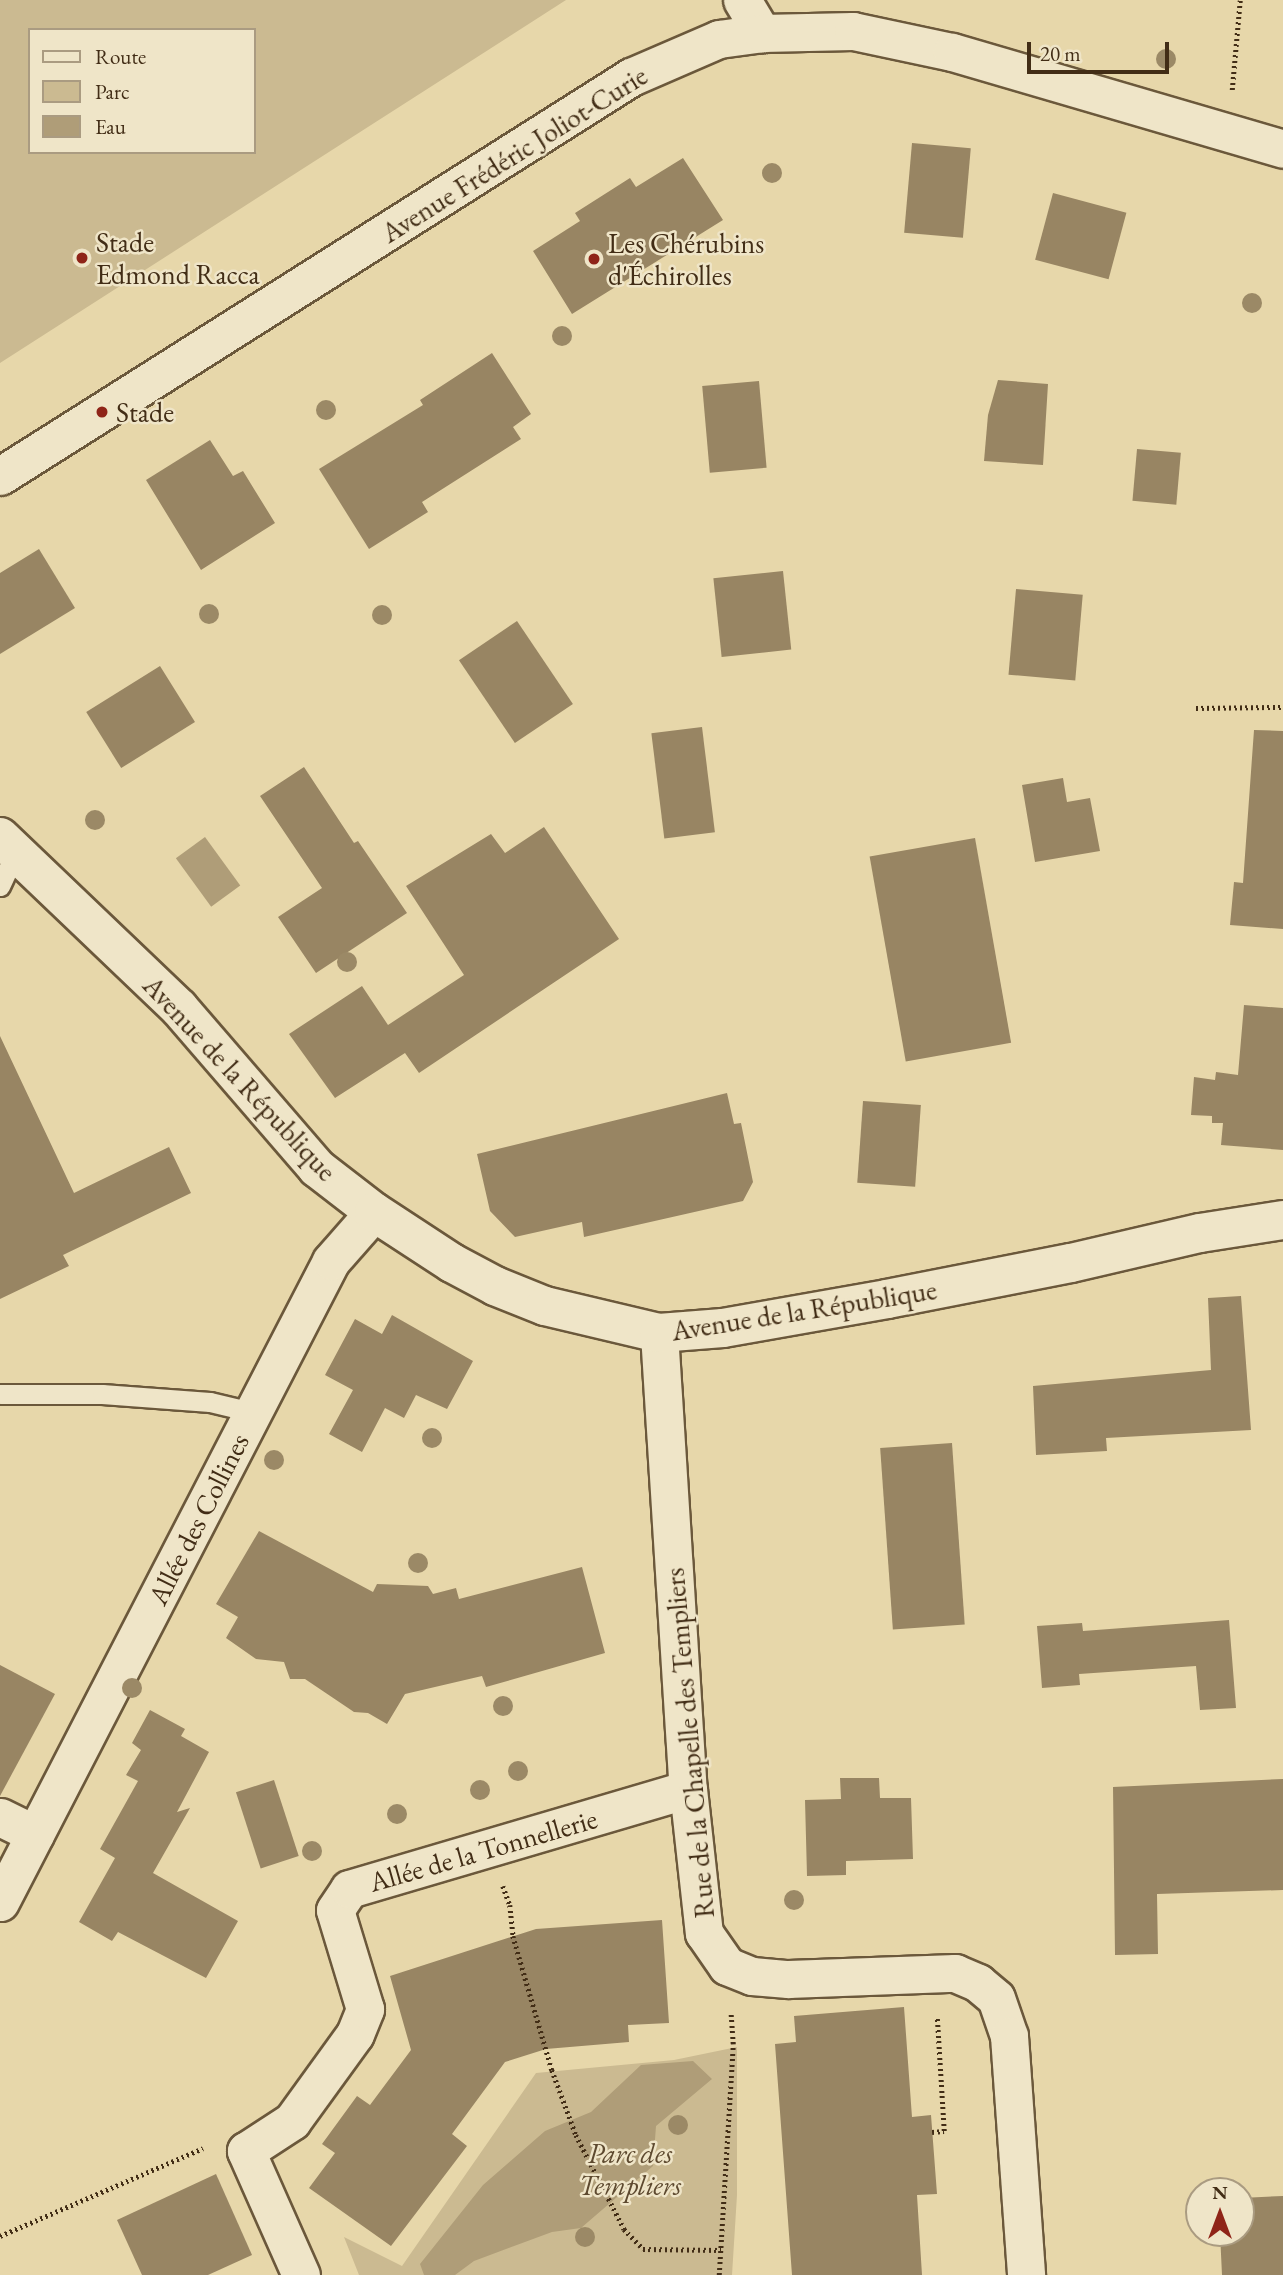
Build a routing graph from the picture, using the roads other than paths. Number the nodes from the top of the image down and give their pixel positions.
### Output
1 (742, 0) edge
2 (762, 33) junction
3 (1283, 149) edge
4 (0, 476) edge
5 (5, 852) edge
6 (0, 886) edge
7 (374, 1212) junction
8 (1283, 1220) edge
9 (659, 1333) junction
10 (0, 1394) edge
11 (252, 1412) junction
12 (688, 1789) junction
13 (0, 1818) edge
14 (35, 1834) junction
15 (0, 1902) edge
16 (302, 2275) edge
17 (1026, 2275) edge

1 - 2 street
2 - 3 street, Avenue Frédéric Joliot-Curie
2 - 4 street, Avenue Frédéric Joliot-Curie
5 - 6 lane
5 - 7 street, Avenue de la République
7 - 9 street, Avenue de la République
7 - 11 street, Allée des Collines
8 - 9 street, Avenue de la République
9 - 12 street, Rue de la Chapelle des Templiers
10 - 11 lane
11 - 14 street, Allée des Collines
12 - 16 street, Allée de la Tonnellerie
12 - 17 street, Rue de la Chapelle des Templiers
13 - 14 street
14 - 15 street, Allée des Collines

